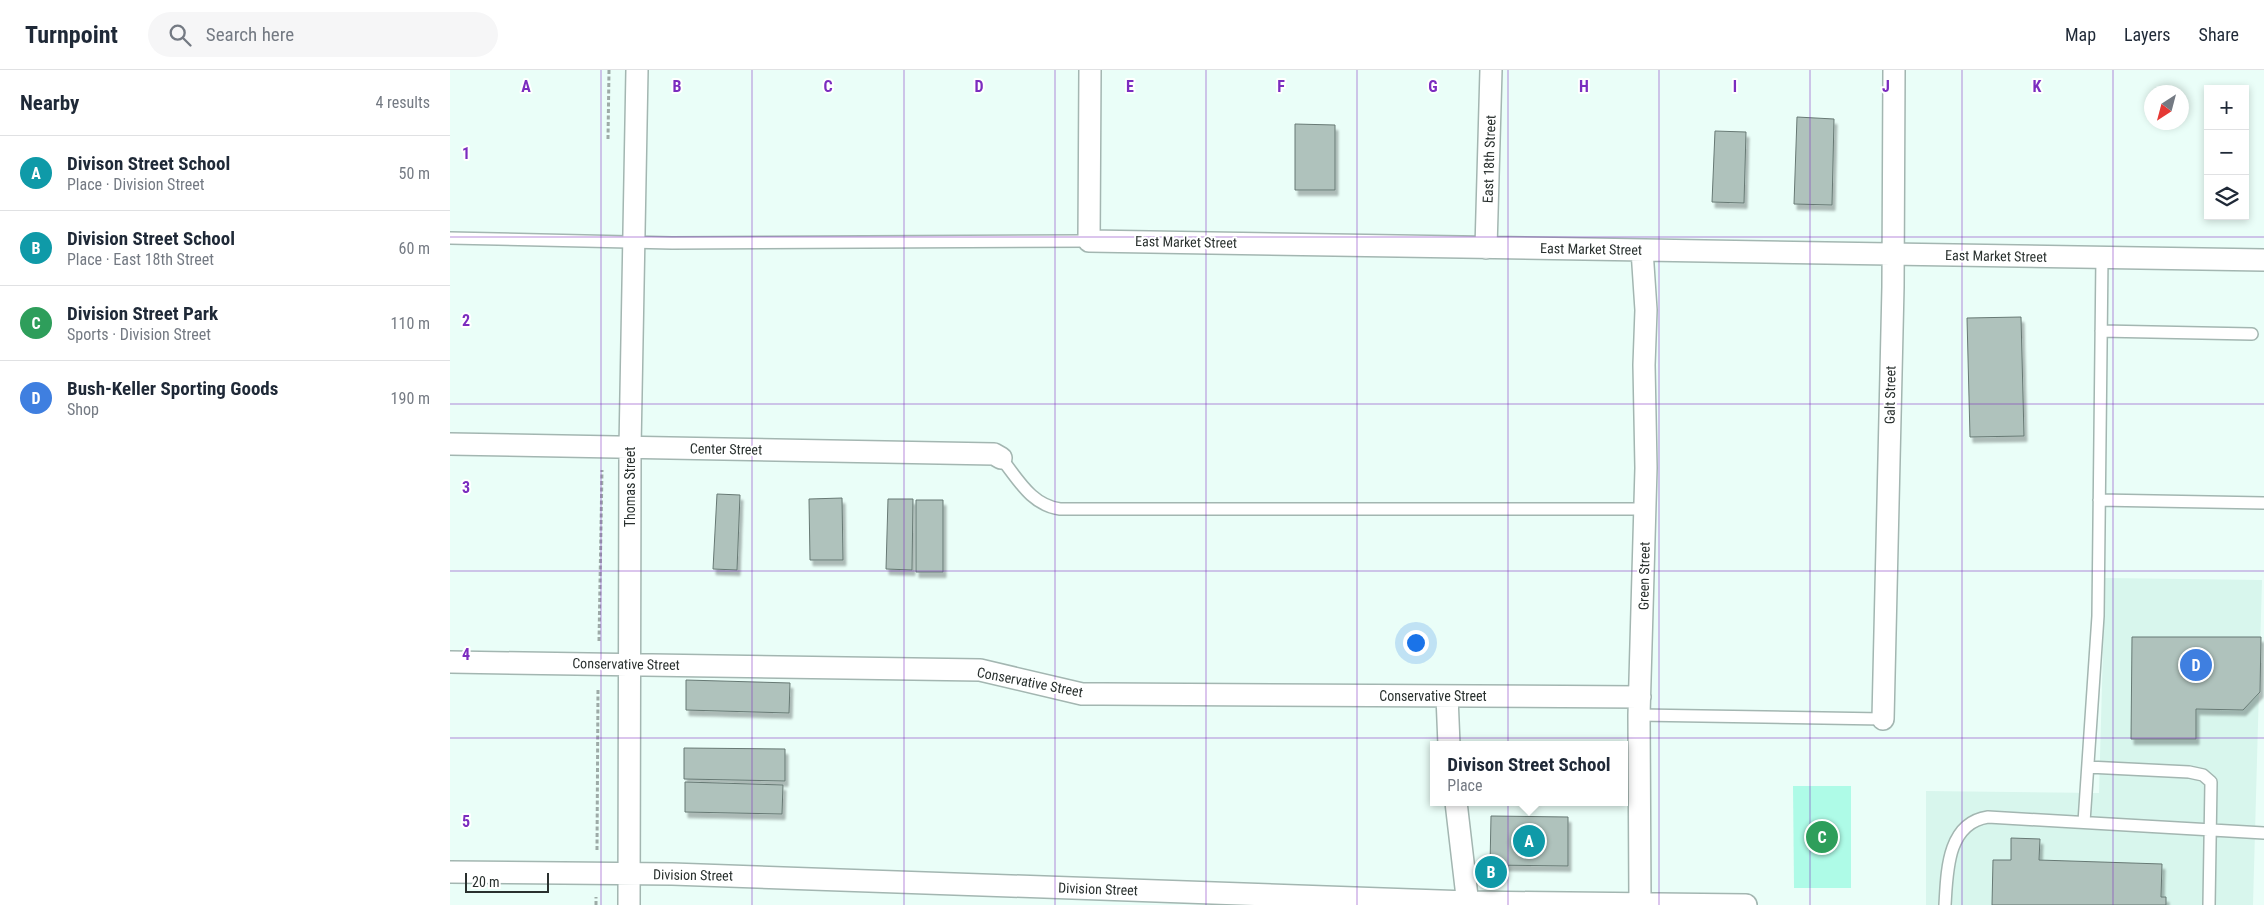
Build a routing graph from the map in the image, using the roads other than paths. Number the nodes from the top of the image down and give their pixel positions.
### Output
1 (637, 70) edge
2 (1090, 70) edge
3 (1491, 70) edge
4 (1894, 70) edge
5 (450, 238) edge
6 (1089, 241) junction
7 (635, 243) junction
8 (1486, 248) junction
9 (1642, 250) junction
10 (1893, 254) junction
11 (2102, 258) junction
12 (2264, 260) edge
13 (2101, 331) junction
14 (2252, 334) dead end
15 (450, 444) edge
16 (630, 448) junction
17 (1001, 458) joint
18 (2099, 500) junction
19 (2264, 503) edge
20 (1645, 509) junction
21 (450, 662) edge
22 (629, 664) junction
23 (1447, 696) junction
24 (1639, 706) junction
25 (1884, 719) joint
26 (1449, 741) edge
27 (2088, 767) junction
28 (1456, 806) edge
29 (2084, 822) junction
30 (2209, 830) junction
31 (2264, 833) edge
32 (450, 872) edge
33 (630, 874) junction
34 (1640, 903) junction
35 (1468, 904) edge
36 (629, 905) edge
37 (1746, 905) edge
38 (1945, 905) edge
39 (2209, 905) edge

1 - 7 street, Thomas Street
2 - 6 street
3 - 8 street, East 18th Street
4 - 10 street, Galt Street
5 - 7 lane
6 - 7 lane
6 - 8 street, East Market Street
7 - 16 street, Thomas Street
8 - 9 street, East Market Street
9 - 10 street, East Market Street
9 - 20 street, Green Street
10 - 11 street, East Market Street
10 - 25 street, Galt Street
11 - 12 street, East Market Street
11 - 13 lane
13 - 14 lane
13 - 18 lane
15 - 16 street, Center Street
16 - 17 street, Center Street
16 - 22 street, Thomas Street
17 - 20 lane
18 - 19 lane
18 - 27 lane
20 - 24 street, Green Street
21 - 22 street, Conservative Street
22 - 23 street, Conservative Street
22 - 33 street, Thomas Street
23 - 24 street, Conservative Street
23 - 26 street
24 - 25 lane
24 - 34 street, Green Street
27 - 29 lane
27 - 30 lane
28 - 35 street
29 - 30 lane
29 - 38 lane
30 - 31 lane
30 - 39 lane
32 - 33 street, Division Street
33 - 35 street, Division Street
33 - 36 street, Thomas Street
34 - 35 street, Division Street
34 - 37 street, Division Street

